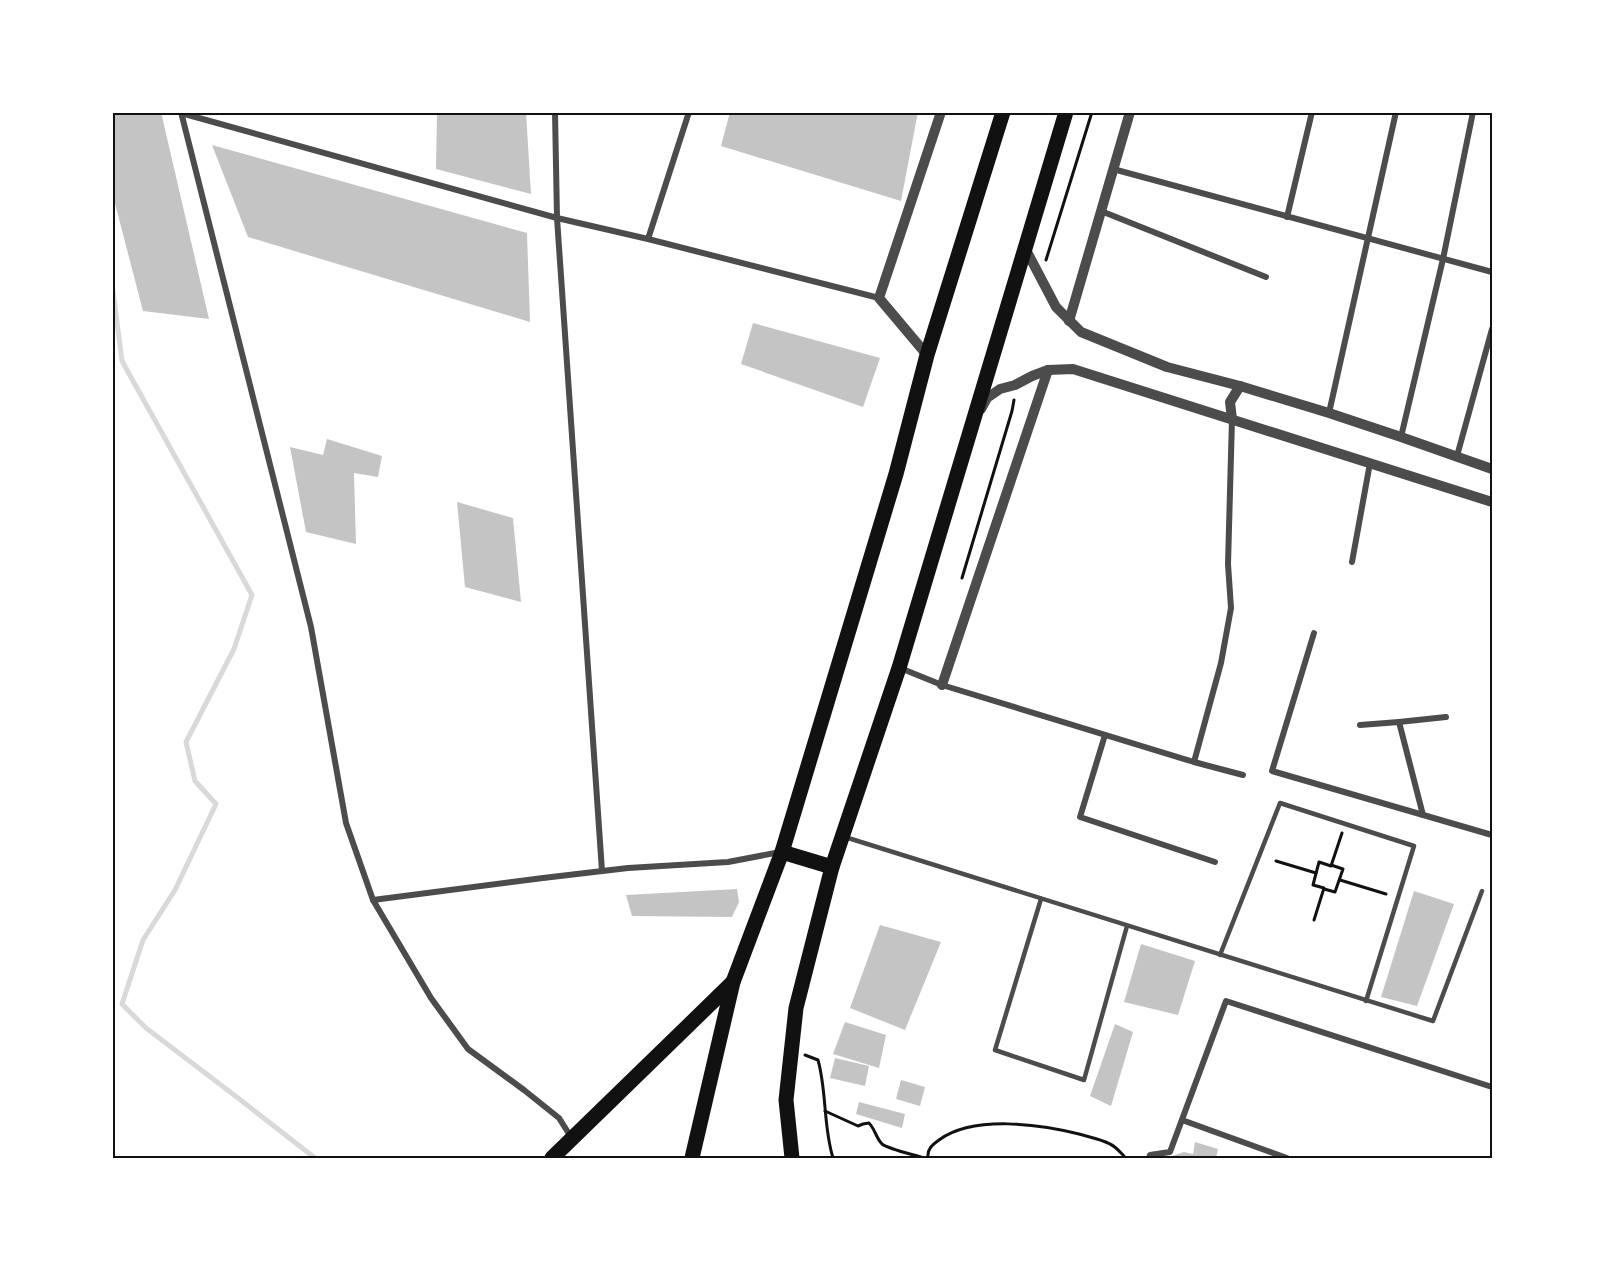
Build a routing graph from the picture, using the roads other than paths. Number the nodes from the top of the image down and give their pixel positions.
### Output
1 (555, 112) edge
2 (689, 112) edge
3 (941, 112) edge
4 (1003, 112) edge
5 (1066, 112) edge
6 (1130, 112) edge
7 (1312, 112) edge
8 (1396, 112) edge
9 (1473, 112) edge
10 (181, 113) edge
11 (1113, 169) junction
12 (1101, 211) junction
13 (1287, 216) junction
14 (557, 218) junction
15 (1368, 238) junction
16 (648, 239) junction
17 (1025, 248) junction
18 (1443, 259) junction
19 (1492, 272) edge
20 (1266, 277) dead end
21 (879, 298) junction
22 (1070, 321) junction
23 (1492, 329) edge
24 (927, 355) junction
25 (1048, 370) junction
26 (1240, 386) junction
27 (1329, 413) junction
28 (1232, 419) junction
29 (971, 428) junction
30 (1401, 437) junction
31 (1457, 456) junction
32 (1370, 463) junction
33 (1492, 469) edge
34 (1492, 502) edge
35 (1352, 562) dead end
36 (1314, 633) dead end
37 (900, 668) junction
38 (942, 685) junction
39 (1446, 717) dead end
40 (1399, 722) junction
41 (1360, 725) dead end
42 (1105, 735) junction
43 (1194, 762) junction
44 (1243, 775) dead end
45 (1423, 814) junction
46 (1492, 835) edge
47 (843, 836) junction
48 (782, 852) junction
49 (1215, 862) dead end
50 (832, 867) junction
51 (602, 871) junction
52 (1482, 891) dead end
53 (1041, 899) junction
54 (373, 900) junction
55 (1127, 926) junction
56 (1220, 955) junction
57 (733, 982) junction
58 (1366, 1001) junction
59 (1492, 1087) edge
60 (1182, 1120) junction
61 (572, 1139) junction
62 (552, 1158) edge
63 (692, 1158) edge
64 (792, 1158) edge
65 (1149, 1158) edge
66 (1287, 1158) edge

1 - 14 street
2 - 16 street
3 - 21 street
4 - 24 main road
5 - 17 main road
6 - 11 street
7 - 13 street
8 - 15 street
9 - 18 street
10 - 14 street
10 - 54 street
11 - 12 street
11 - 13 street
12 - 20 street
12 - 22 street
13 - 15 street
14 - 16 street
14 - 51 street
15 - 18 street
15 - 27 street
16 - 21 street
17 - 22 street
17 - 29 main road
18 - 19 street
18 - 30 street
21 - 24 street
22 - 26 street
23 - 31 street
24 - 48 main road
25 - 28 street
25 - 29 street
25 - 38 street
26 - 27 street
26 - 28 street
27 - 30 street
28 - 32 street
28 - 43 street
29 - 37 main road
30 - 31 street
31 - 33 street
32 - 34 street
32 - 35 street
36 - 45 street
37 - 38 street
37 - 47 main road
38 - 42 street
39 - 40 street
40 - 41 street
40 - 45 street
42 - 43 street
42 - 49 street
43 - 44 street
45 - 46 street
47 - 50 main road
47 - 53 lane
48 - 50 main road
48 - 51 street
48 - 57 main road
50 - 64 main road
51 - 54 street
52 - 58 lane
53 - 55 lane
53 - 55 lane
54 - 61 street
55 - 56 lane
56 - 58 lane
56 - 58 lane
57 - 61 main road
57 - 63 main road
59 - 60 street
60 - 65 street
60 - 66 street
61 - 62 main road

